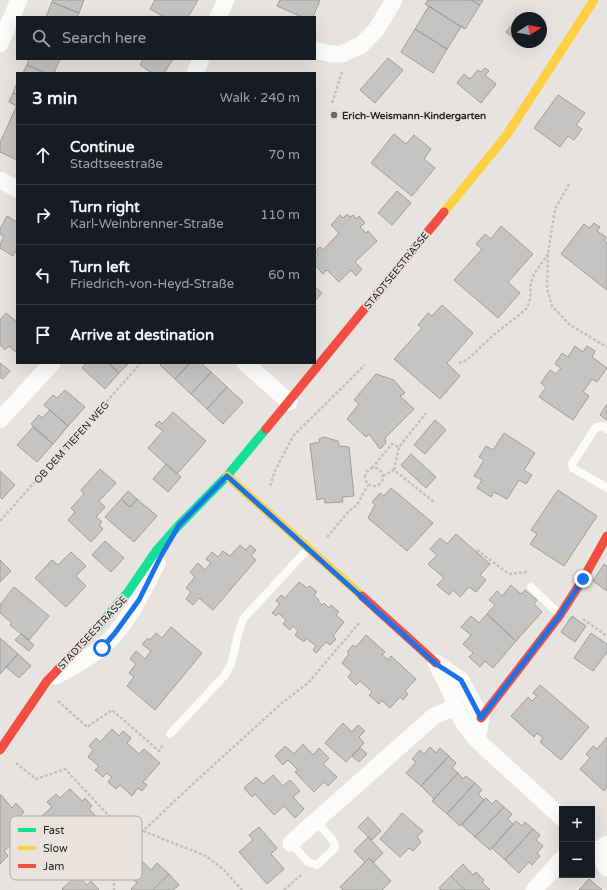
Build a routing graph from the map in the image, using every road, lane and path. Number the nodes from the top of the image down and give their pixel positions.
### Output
1 (19, 0) edge
2 (226, 0) edge
3 (394, 0) edge
4 (594, 0) edge
5 (220, 16) edge
6 (0, 44) edge
7 (316, 50) edge
8 (342, 54) junction
9 (201, 60) edge
10 (195, 72) edge
11 (332, 103) dead end
12 (0, 180) edge
13 (569, 184) dead end
14 (16, 188) edge
15 (548, 253) junction
16 (607, 346) edge
17 (459, 363) dead end
18 (51, 364) edge
19 (140, 364) edge
20 (246, 364) edge
21 (365, 365) dead end
22 (289, 402) junction
23 (426, 413) dead end
24 (0, 420) edge
25 (607, 429) edge
26 (399, 447) junction
27 (372, 468) junction
28 (394, 470) junction
29 (227, 476) junction
30 (383, 476) junction
31 (368, 485) junction
32 (607, 488) edge
33 (434, 502) dead end
34 (263, 510) junction
35 (0, 521) edge
36 (179, 525) joint
37 (607, 536) edge
38 (310, 552) junction
39 (531, 587) dead end
40 (373, 606) junction
41 (560, 615) junction
42 (436, 664) junction
43 (45, 684) junction
44 (455, 707) junction
45 (481, 718) junction
46 (170, 734) joint
47 (477, 740) junction
48 (0, 750) edge
49 (12, 760) dead end
50 (559, 815) edge
51 (109, 816) edge
52 (316, 821) junction
53 (143, 831) joint
54 (291, 843) joint
55 (600, 844) edge
56 (559, 862) edge
57 (313, 865) junction
58 (607, 868) edge
59 (242, 890) edge
60 (284, 890) edge
61 (534, 890) edge

1 - 6 street
2 - 5 street
3 - 8 street
4 - 22 street, STADTSEESTRASSE
7 - 8 street
8 - 11 path
9 - 10 street
12 - 14 street
13 - 15 path
15 - 16 path
15 - 17 path
18 - 24 street
19 - 35 path, OB DEM TIEFEN WEG
20 - 22 street
21 - 34 path
22 - 29 street, STADTSEESTRASSE
23 - 26 path
25 - 32 lane
26 - 27 path
26 - 28 path
27 - 30 path
27 - 31 path
28 - 30 path
28 - 33 path
29 - 34 street
29 - 36 street, STADTSEESTRASSE
30 - 31 path
31 - 38 path
34 - 38 street
36 - 43 street, STADTSEESTRASSE
37 - 41 street
38 - 40 street
38 - 46 lane
39 - 41 lane
40 - 42 street
40 - 53 path
41 - 45 street
42 - 44 street
42 - 45 street
43 - 46 path
43 - 48 street, STADTSEESTRASSE
44 - 47 street
44 - 52 street
45 - 47 street
47 - 50 street
49 - 51 path
52 - 54 street
52 - 57 lane
53 - 59 path
54 - 57 lane
55 - 58 street
56 - 61 street
57 - 60 path

